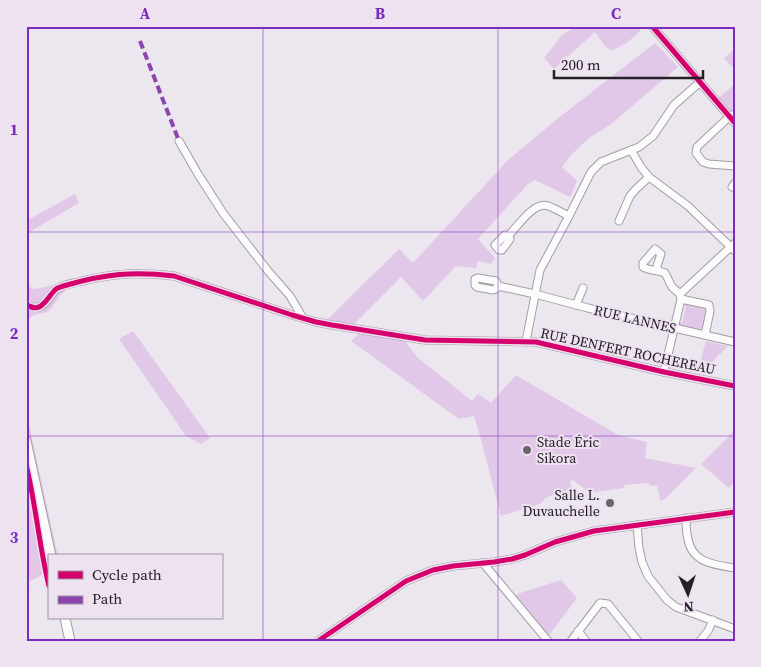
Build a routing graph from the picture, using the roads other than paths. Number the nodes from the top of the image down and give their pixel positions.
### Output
1 (652, 26) edge
2 (699, 83) junction
3 (733, 118) edge
4 (179, 141) dead end
5 (631, 150) junction
6 (735, 166) edge
7 (649, 177) junction
8 (569, 216) junction
9 (618, 221) dead end
10 (509, 235) dead end
11 (733, 247) edge
12 (658, 270) dead end
13 (498, 286) dead end
14 (583, 288) dead end
15 (535, 294) junction
16 (681, 297) junction
17 (27, 305) edge
18 (576, 305) junction
19 (303, 318) junction
20 (674, 328) junction
21 (704, 335) junction
22 (526, 341) junction
23 (735, 342) edge
24 (664, 372) junction
25 (735, 386) edge
26 (26, 441) edge
27 (735, 512) edge
28 (686, 518) junction
29 (637, 525) junction
30 (51, 554) edge
31 (483, 563) junction
32 (735, 568) edge
33 (65, 620) edge
34 (713, 620) junction
35 (735, 629) edge
36 (578, 631) junction
37 (70, 641) edge
38 (318, 641) edge
39 (548, 641) edge
40 (571, 641) edge
41 (586, 641) edge
42 (638, 641) edge
43 (700, 641) edge

1 - 2 street
2 - 3 street
2 - 5 street
3 - 6 street
4 - 19 street
5 - 7 street
5 - 8 street
7 - 9 street
7 - 11 street
8 - 10 street
8 - 15 street
11 - 16 street
12 - 16 street
13 - 15 street, RUE LANNES
14 - 18 street
15 - 18 street, RUE LANNES
15 - 22 street
16 - 20 street
16 - 21 street
17 - 19 street, RUE DENFERT ROCHEREAU
18 - 20 street, RUE LANNES
19 - 22 street, RUE DENFERT ROCHEREAU
20 - 21 street, RUE LANNES
20 - 24 street
21 - 23 street, RUE LANNES
22 - 24 street, RUE DENFERT ROCHEREAU
24 - 25 street, RUE DENFERT ROCHEREAU
26 - 30 main road
27 - 28 street
28 - 29 street
28 - 32 street
29 - 31 street
29 - 34 street
31 - 38 street
31 - 39 street
33 - 37 main road
34 - 35 street
34 - 43 street
36 - 40 street
36 - 41 street
36 - 42 street

